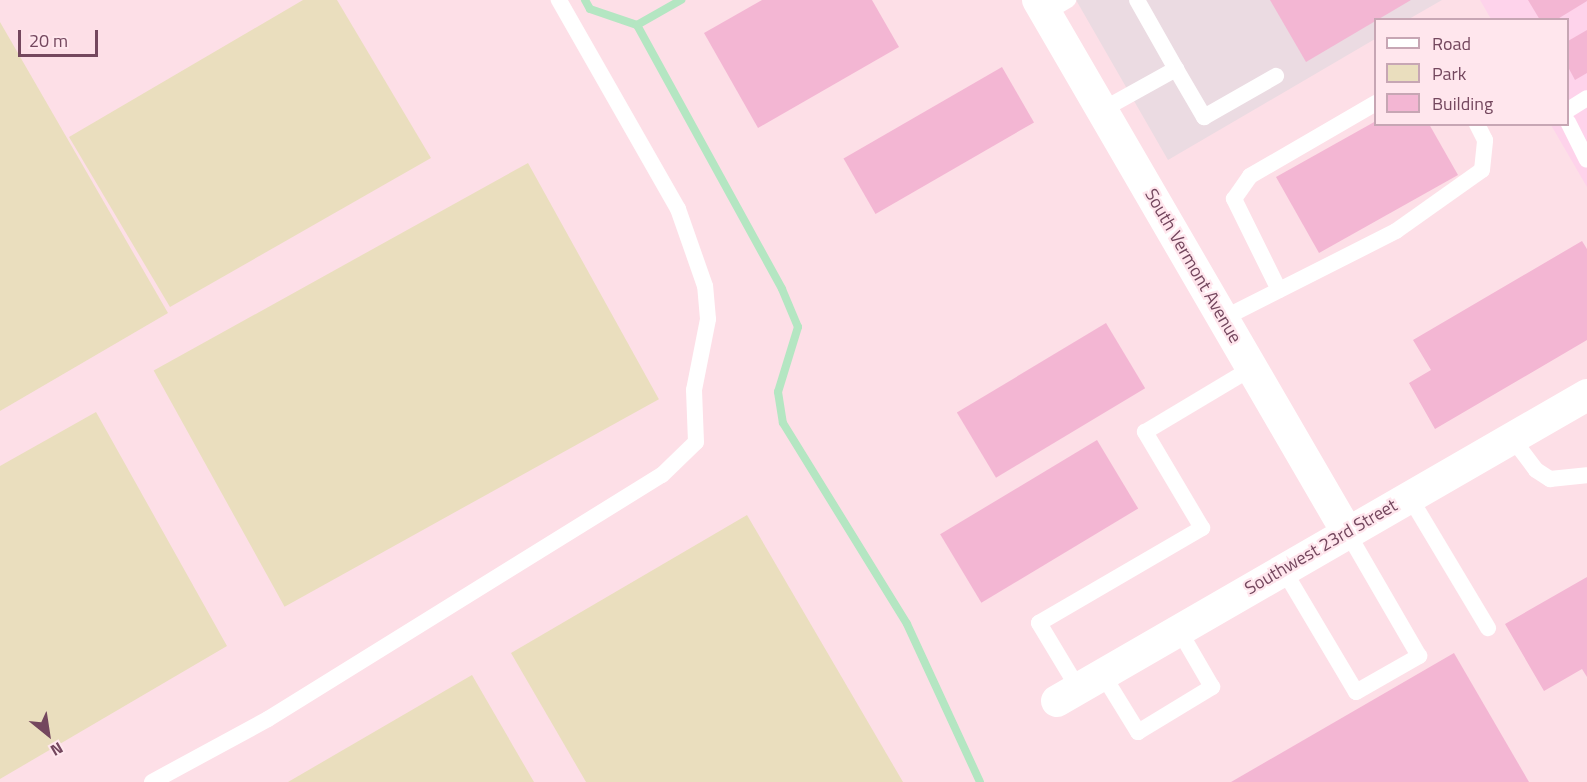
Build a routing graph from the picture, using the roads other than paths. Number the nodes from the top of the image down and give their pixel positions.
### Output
1 (559, 0) edge
2 (1137, 0) edge
3 (1051, 4) edge
4 (1176, 69) junction
5 (1275, 76) dead end
6 (1587, 98) edge
7 (1374, 104) edge
8 (1569, 109) edge
9 (1102, 110) junction
10 (1569, 124) edge
11 (1478, 126) edge
12 (1587, 160) edge
13 (1279, 291) junction
14 (1224, 318) junction
15 (1252, 368) junction
16 (1587, 396) edge
17 (1512, 438) junction
18 (1587, 475) edge
19 (1409, 496) junction
20 (1347, 532) junction
21 (1284, 569) junction
22 (1488, 628) dead end
23 (1179, 630) junction
24 (1079, 688) junction
25 (152, 782) edge

1 - 25 lane
2 - 4 lane
3 - 9 street, South Vermont Avenue
4 - 5 lane
4 - 9 lane
6 - 8 lane
7 - 13 lane
9 - 14 street, South Vermont Avenue
10 - 12 lane
11 - 13 lane
13 - 14 lane
14 - 15 street, South Vermont Avenue
15 - 20 street, South Vermont Avenue
15 - 24 lane
16 - 17 street, Southwest 23rd Street
17 - 18 lane
17 - 19 street, Southwest 23rd Street
19 - 20 street, Southwest 23rd Street
19 - 22 lane
20 - 21 street, Southwest 23rd Street
20 - 21 lane
21 - 23 street, Southwest 23rd Street
23 - 24 street, Southwest 23rd Street
23 - 24 lane

